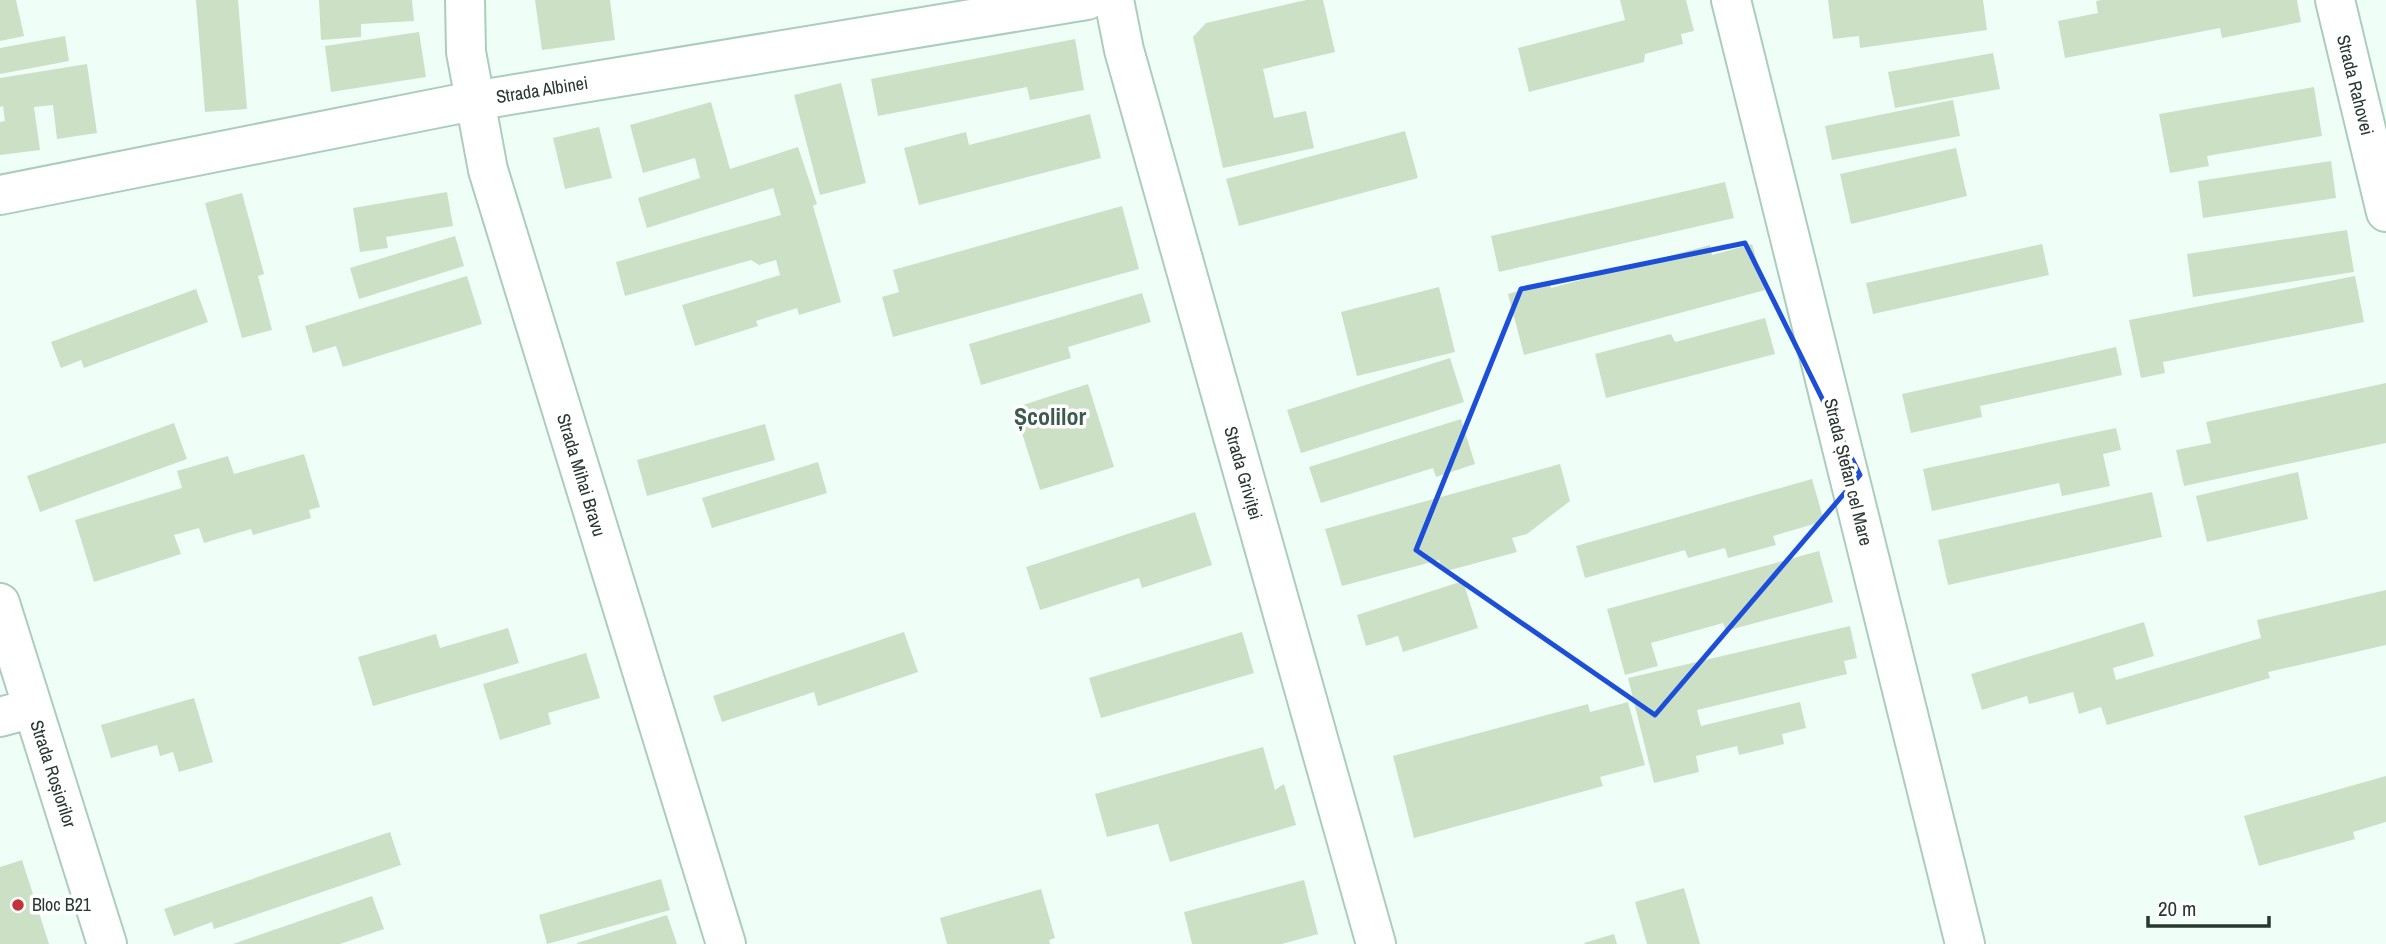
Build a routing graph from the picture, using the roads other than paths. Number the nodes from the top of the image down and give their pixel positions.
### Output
1 (465, 0) edge
2 (1087, 0) edge
3 (1114, 0) edge
4 (1731, 0) edge
5 (2334, 0) edge
6 (473, 101) junction
7 (0, 195) edge
8 (2386, 212) edge
9 (0, 603) edge
10 (16, 713) edge
11 (107, 944) edge
12 (726, 944) edge
13 (1376, 944) edge
14 (1965, 944) edge

1 - 6 street, Strada Mihai Bravu
2 - 6 street, Strada Albinei
3 - 13 street, Strada Griviței
4 - 14 street, Strada Ștefan cel Mare
5 - 8 street, Strada Rahovei
6 - 7 street, Strada Albinei
6 - 12 street, Strada Mihai Bravu
9 - 10 street, Strada Roșiorilor
10 - 11 street, Strada Roșiorilor

